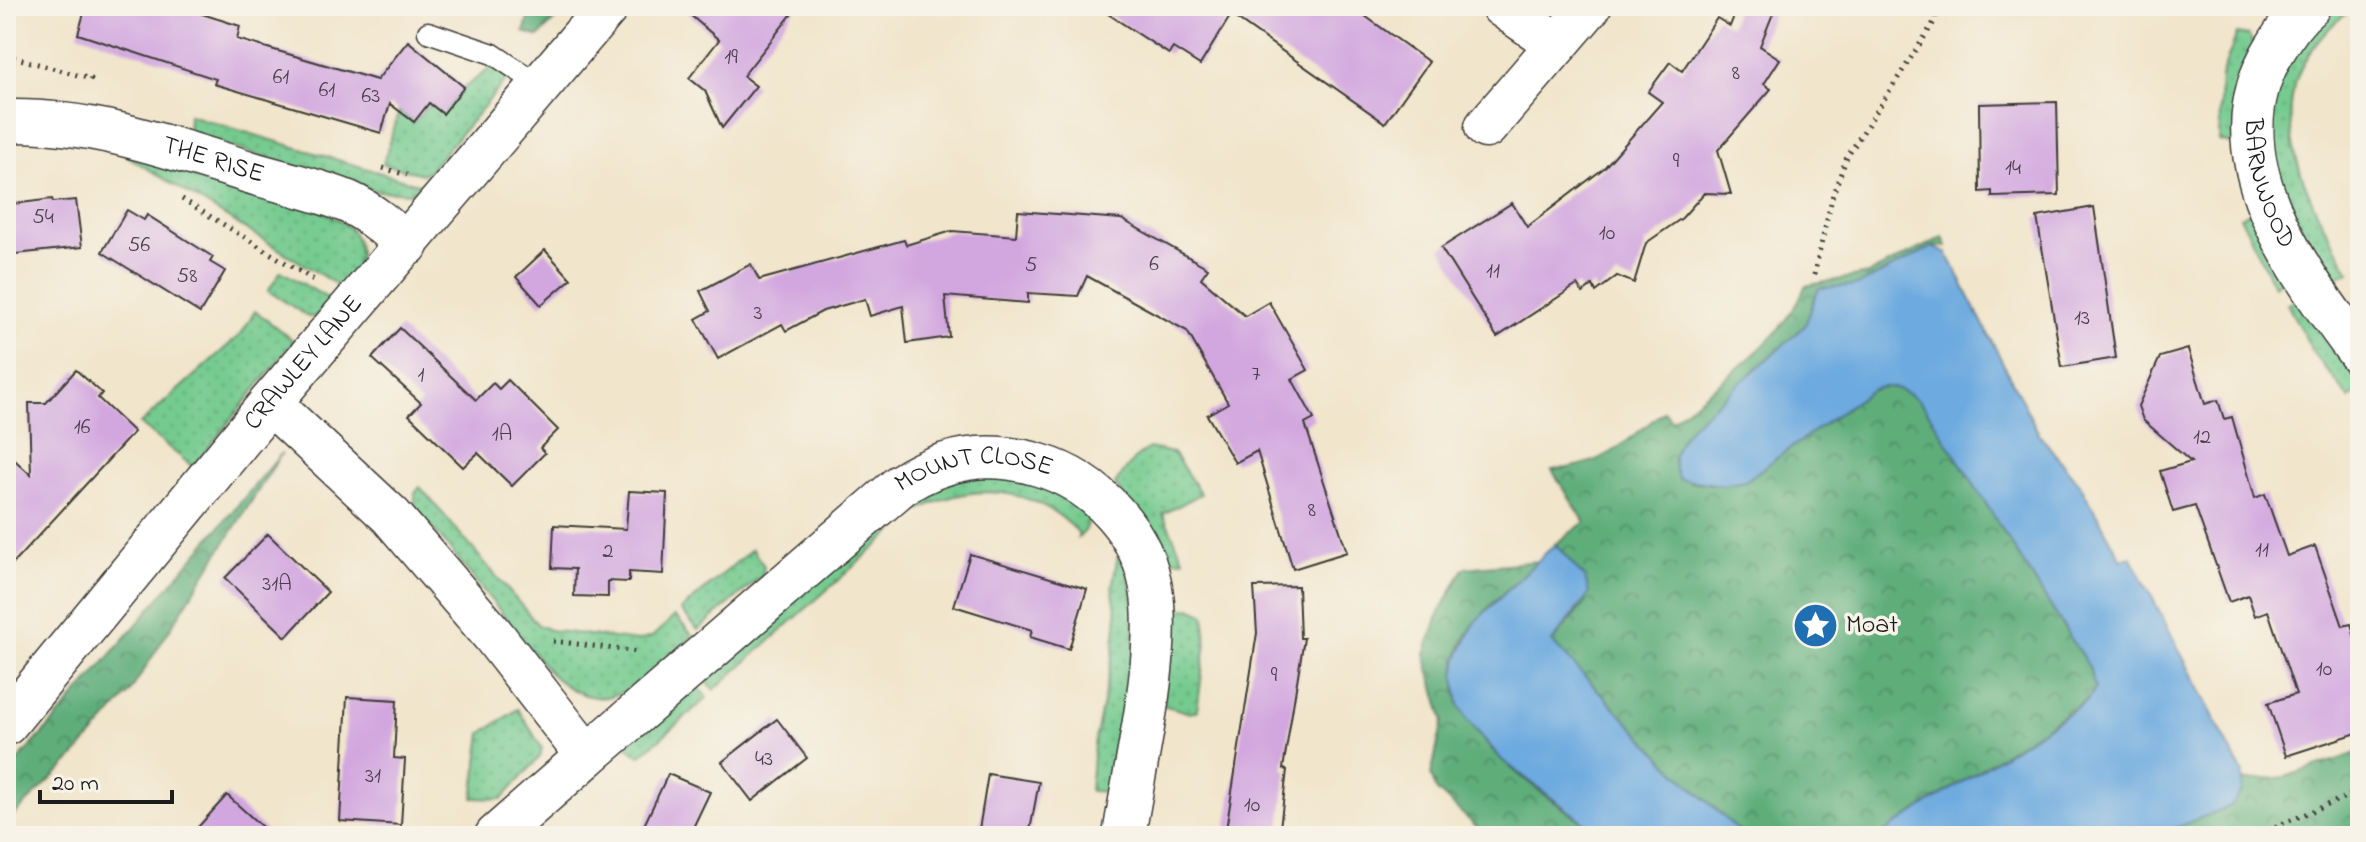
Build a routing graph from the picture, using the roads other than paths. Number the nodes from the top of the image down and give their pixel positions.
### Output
1 (608, 6) edge
2 (1502, 6) edge
3 (1590, 6) edge
4 (2309, 6) edge
5 (428, 32) dead end
6 (1557, 44) junction
7 (541, 86) junction
8 (6, 121) edge
9 (1486, 127) dead end
10 (407, 245) junction
11 (2360, 354) edge
12 (270, 403) junction
13 (6, 724) edge
14 (587, 756) junction
15 (496, 836) edge
16 (1124, 836) edge

1 - 7 street, CRAWLEY LANE
2 - 6 street
3 - 6 street
4 - 11 street, BARNWOOD
5 - 7 lane
6 - 9 street
7 - 10 street, CRAWLEY LANE
8 - 10 street, THE RISE
10 - 12 street, CRAWLEY LANE
12 - 13 street, CRAWLEY LANE
12 - 14 street
14 - 15 street, MOUNT CLOSE
14 - 16 street, MOUNT CLOSE

